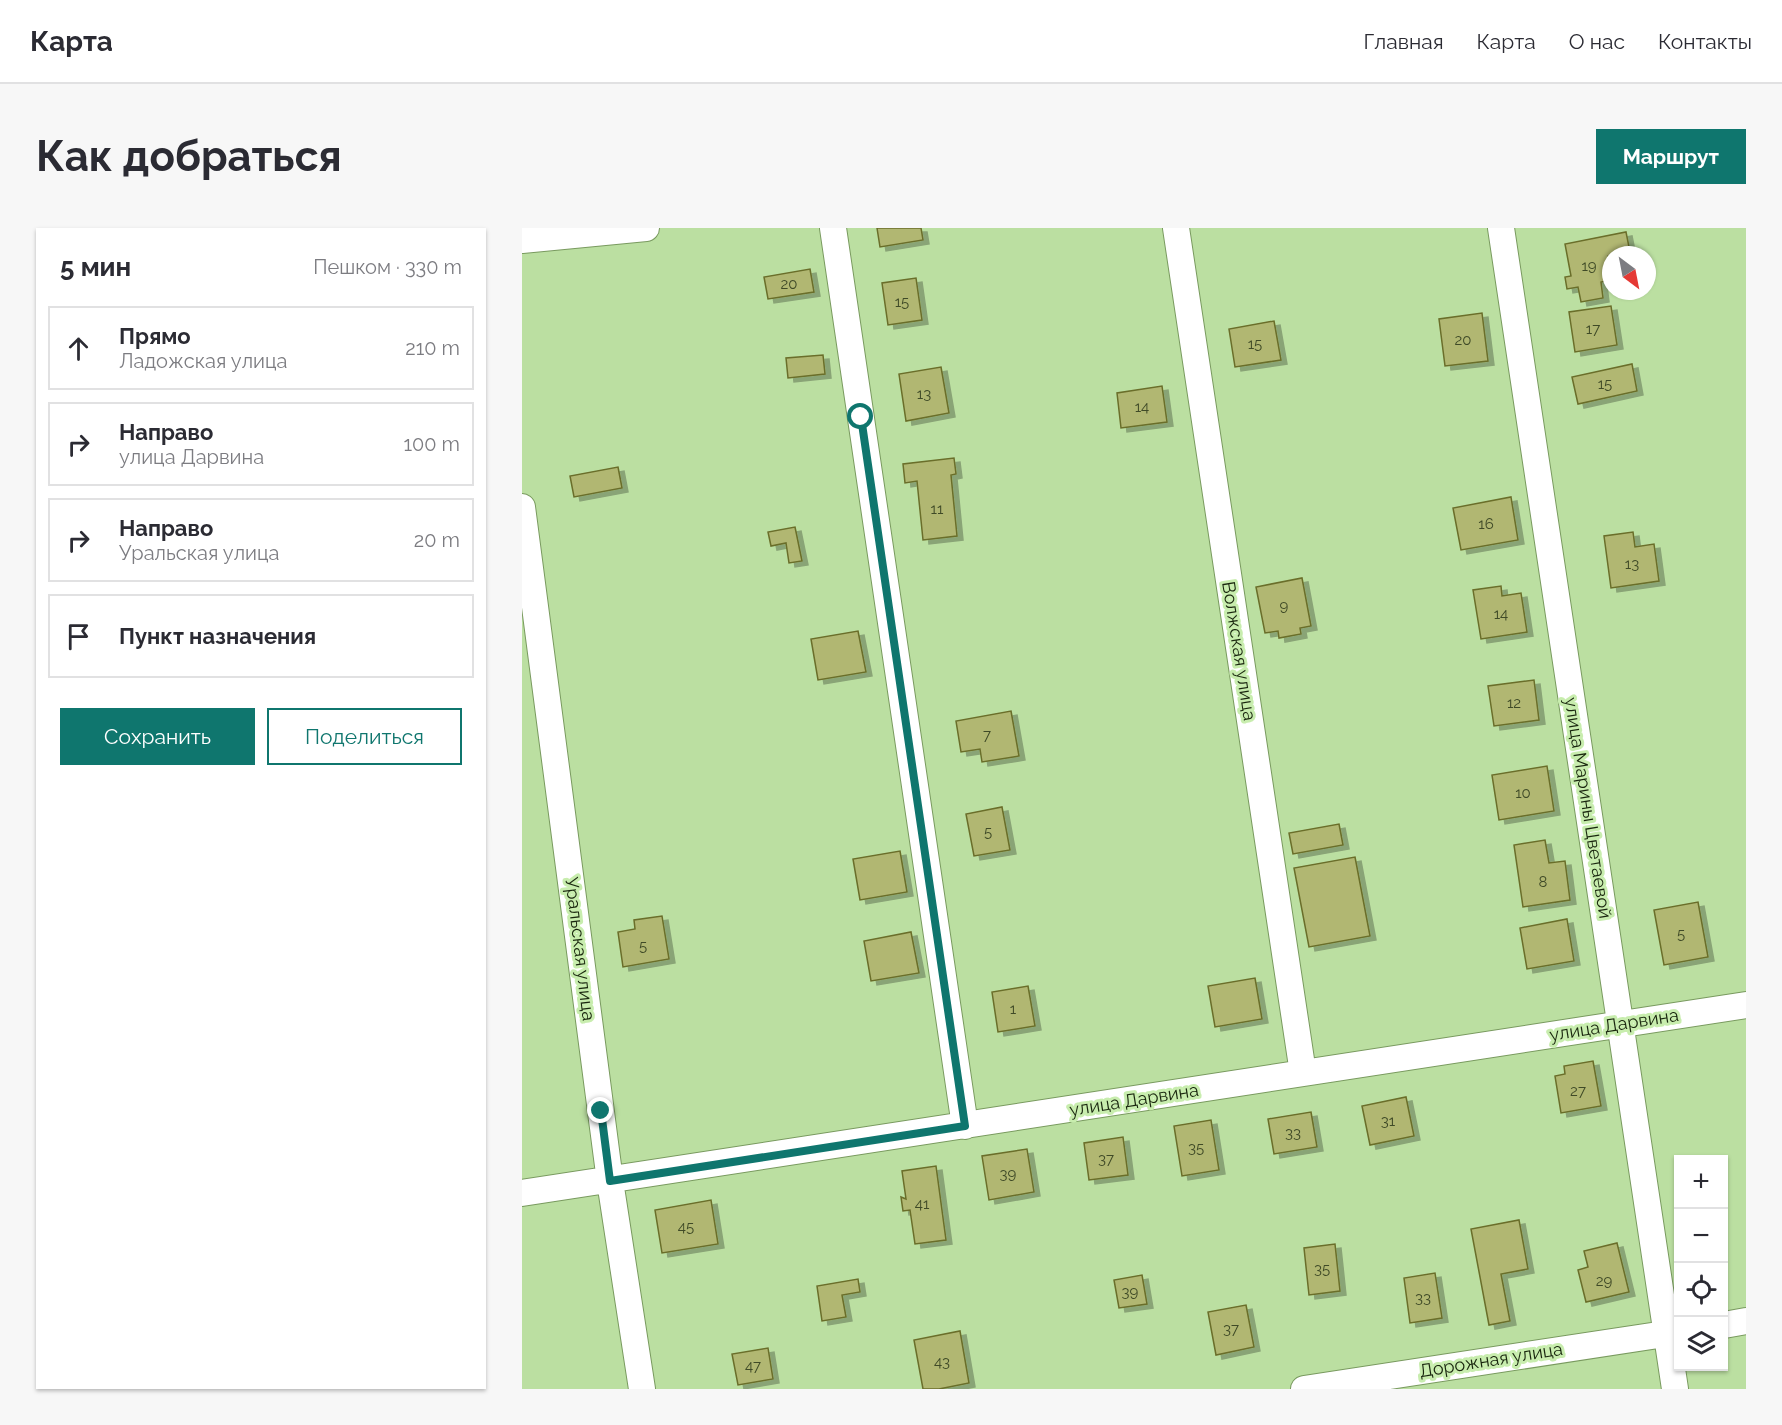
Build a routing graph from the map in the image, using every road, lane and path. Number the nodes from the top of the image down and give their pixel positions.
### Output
1 (646, 228) edge
2 (834, 228) edge
3 (1176, 228) edge
4 (1501, 228) edge
5 (522, 240) edge
6 (522, 507) edge
7 (1746, 1005) edge
8 (1621, 1024) junction
9 (1303, 1073) junction
10 (965, 1126) junction
11 (610, 1181) junction
12 (522, 1193) edge
13 (1746, 1321) edge
14 (1728, 1324) edge
15 (1673, 1332) edge
16 (642, 1389) edge
17 (1304, 1389) edge
18 (1675, 1389) edge

1 - 5 street
2 - 10 street
3 - 9 street, Волжская улица
4 - 8 street, улица Марины Цветаевой
6 - 11 street, Уральская улица
7 - 8 street, улица Дарвина
8 - 9 street, улица Дарвина
8 - 15 street, улица Марины Цветаевой
9 - 10 street, улица Дарвина
10 - 11 street, улица Дарвина
11 - 12 street, улица Дарвина
11 - 16 street, Уральская улица
13 - 14 street
15 - 17 street, Дорожная улица
15 - 18 street, улица Марины Цветаевой

